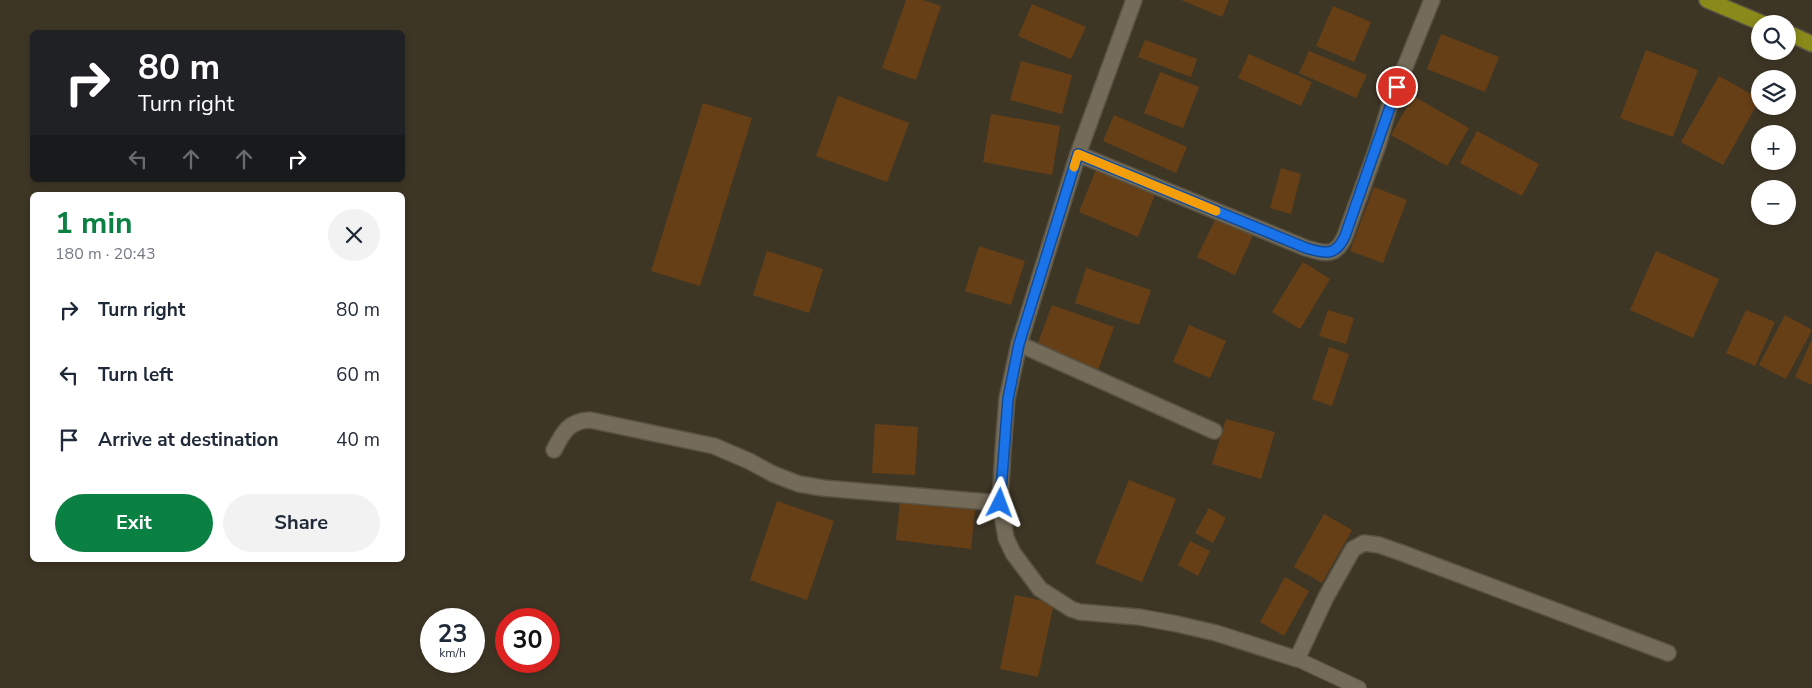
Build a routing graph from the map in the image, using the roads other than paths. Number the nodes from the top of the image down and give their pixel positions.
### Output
1 (1134, 0) edge
2 (1432, 0) edge
3 (1707, 0) edge
4 (1751, 19) edge
5 (1796, 37) edge
6 (1812, 44) edge
7 (1078, 154) junction
8 (1019, 344) junction
9 (1214, 431) dead end
10 (554, 450) dead end
11 (1000, 503) junction
12 (1668, 654) dead end
13 (1297, 659) junction
14 (1359, 688) edge

1 - 7 street
2 - 7 street
3 - 4 highway
5 - 6 highway
7 - 8 street
8 - 9 street
8 - 11 street
10 - 11 street
11 - 13 street
12 - 13 street
13 - 14 lane

